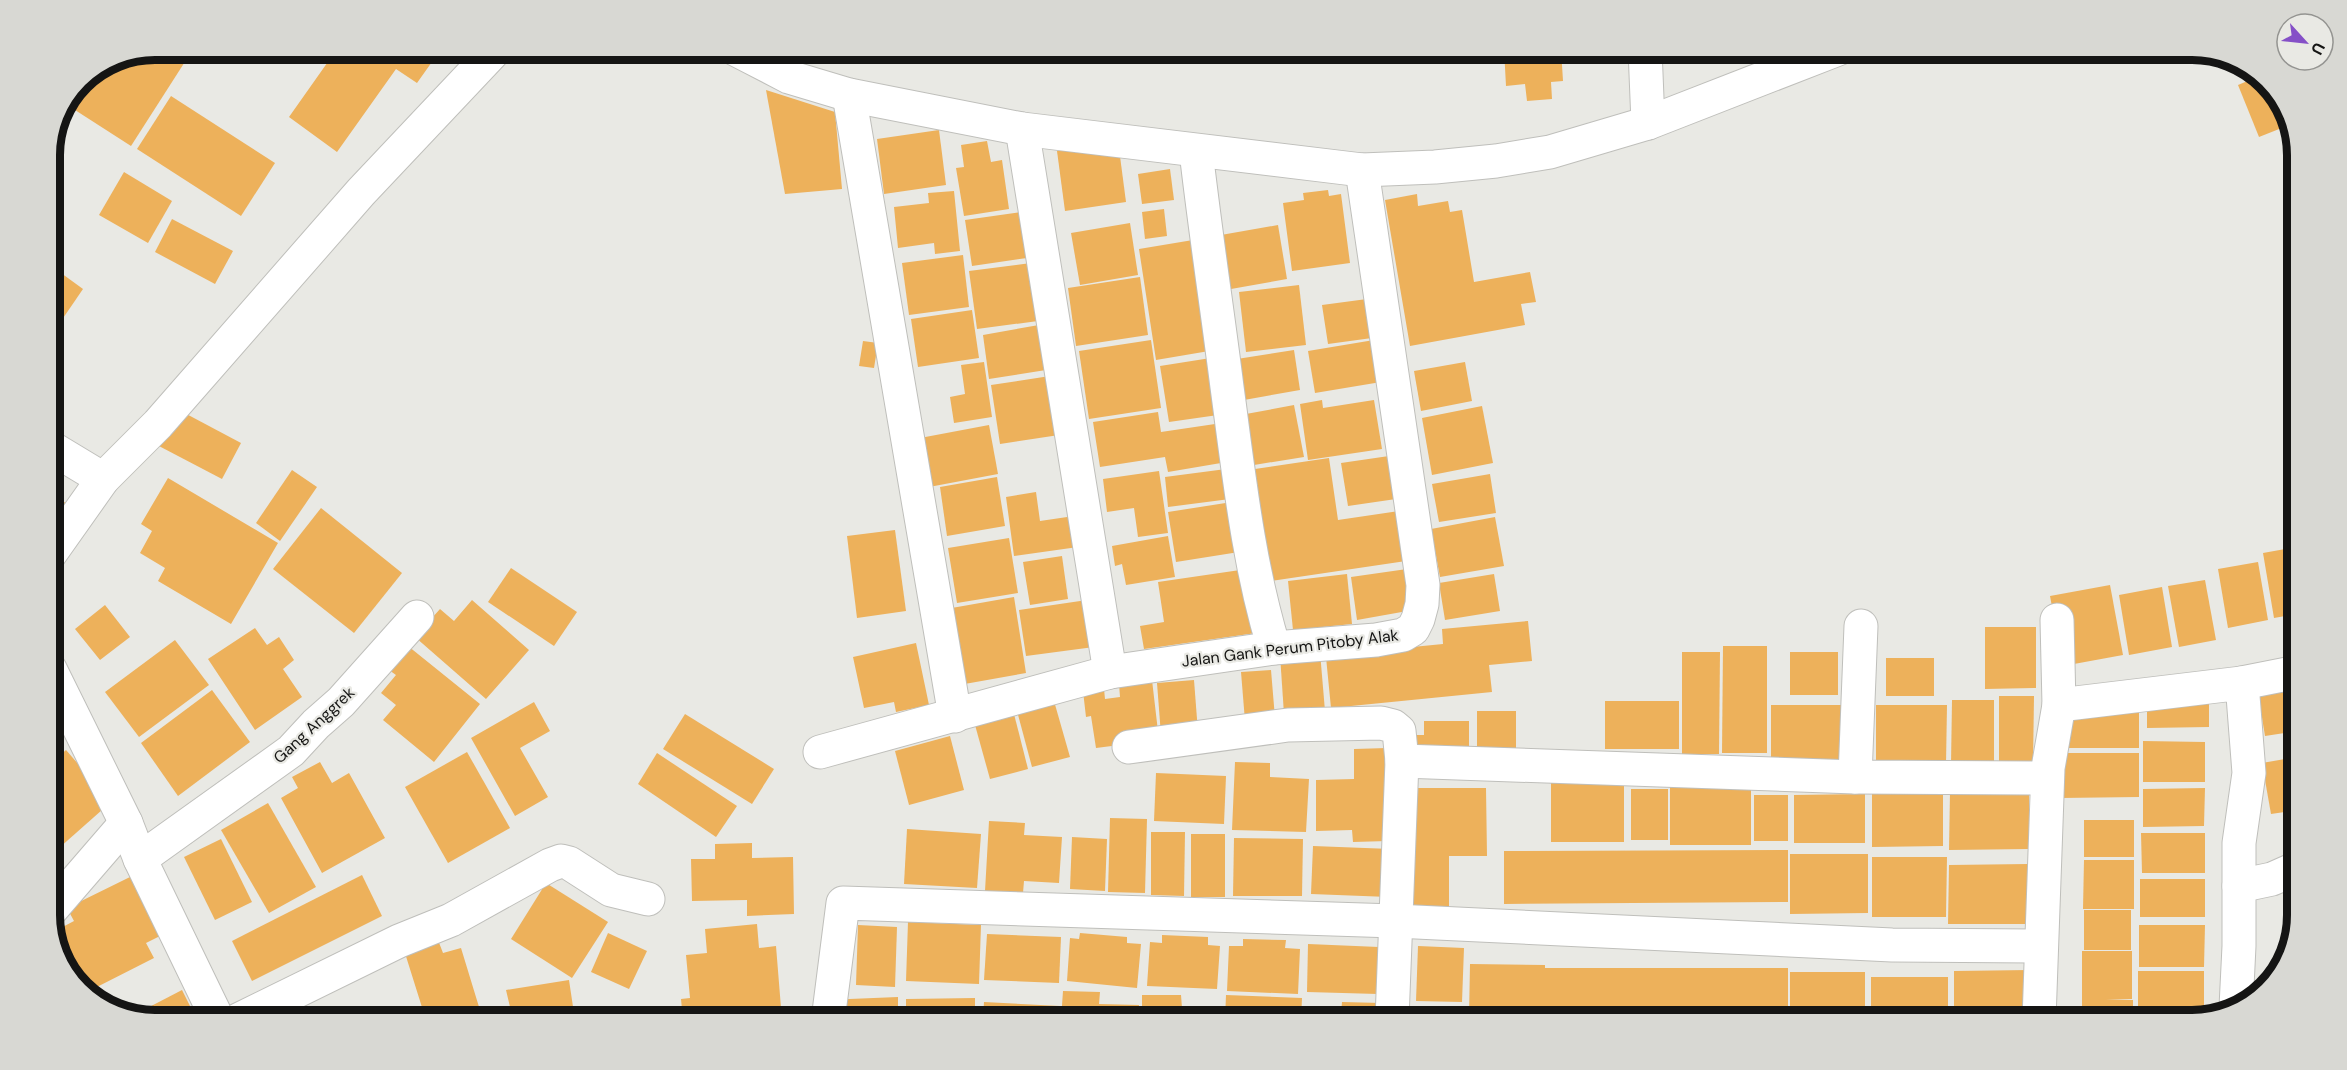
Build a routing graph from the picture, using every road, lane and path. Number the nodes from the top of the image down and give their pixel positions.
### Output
1 (487, 60) edge
2 (755, 60) edge
3 (1645, 60) edge
4 (1812, 60) edge
5 (849, 95) junction
6 (1648, 123) junction
7 (1022, 129) junction
8 (1196, 151) junction
9 (1362, 170) junction
10 (60, 453) edge
11 (103, 479) junction
12 (60, 540) edge
13 (417, 617) dead end
14 (2057, 620) dead end
15 (1861, 626) dead end
16 (1274, 648) junction
17 (1110, 672) junction
18 (2287, 674) edge
19 (2242, 683) junction
20 (60, 689) edge
21 (2059, 705) junction
22 (955, 716) junction
23 (1129, 747) dead end
24 (820, 752) dead end
25 (1402, 761) junction
26 (1855, 777) junction
27 (2048, 778) junction
28 (126, 823) junction
29 (140, 859) junction
30 (2287, 873) edge
31 (2239, 886) junction
32 (648, 899) dead end
33 (60, 900) edge
34 (1395, 921) junction
35 (2041, 946) junction
36 (2236, 999) edge
37 (213, 1010) edge
38 (258, 1010) edge
39 (829, 1010) edge
40 (1392, 1010) edge
41 (2039, 1010) edge

1 - 11 street
2 - 5 street
3 - 6 street
4 - 6 street
5 - 7 street
5 - 22 street
6 - 9 street
7 - 8 street
7 - 17 street
8 - 9 street
8 - 16 street
9 - 16 street, Jalan Gank Perum Pitoby Alak
10 - 11 street
11 - 12 street
13 - 29 street, Gang Anggrek
14 - 21 street
15 - 26 street
16 - 17 street, Jalan Gank Perum Pitoby Alak
17 - 22 street, Jalan Gank Perum Pitoby Alak
18 - 19 street
19 - 21 street
19 - 31 street
20 - 28 street
21 - 27 street
22 - 24 street, Jalan Gank Perum Pitoby Alak
23 - 25 street
25 - 26 street
25 - 34 street
26 - 27 street
27 - 35 street
28 - 29 street
28 - 33 street
29 - 37 street
30 - 31 street
31 - 36 street
32 - 38 street
34 - 35 street
34 - 39 street
34 - 40 street
35 - 41 street

